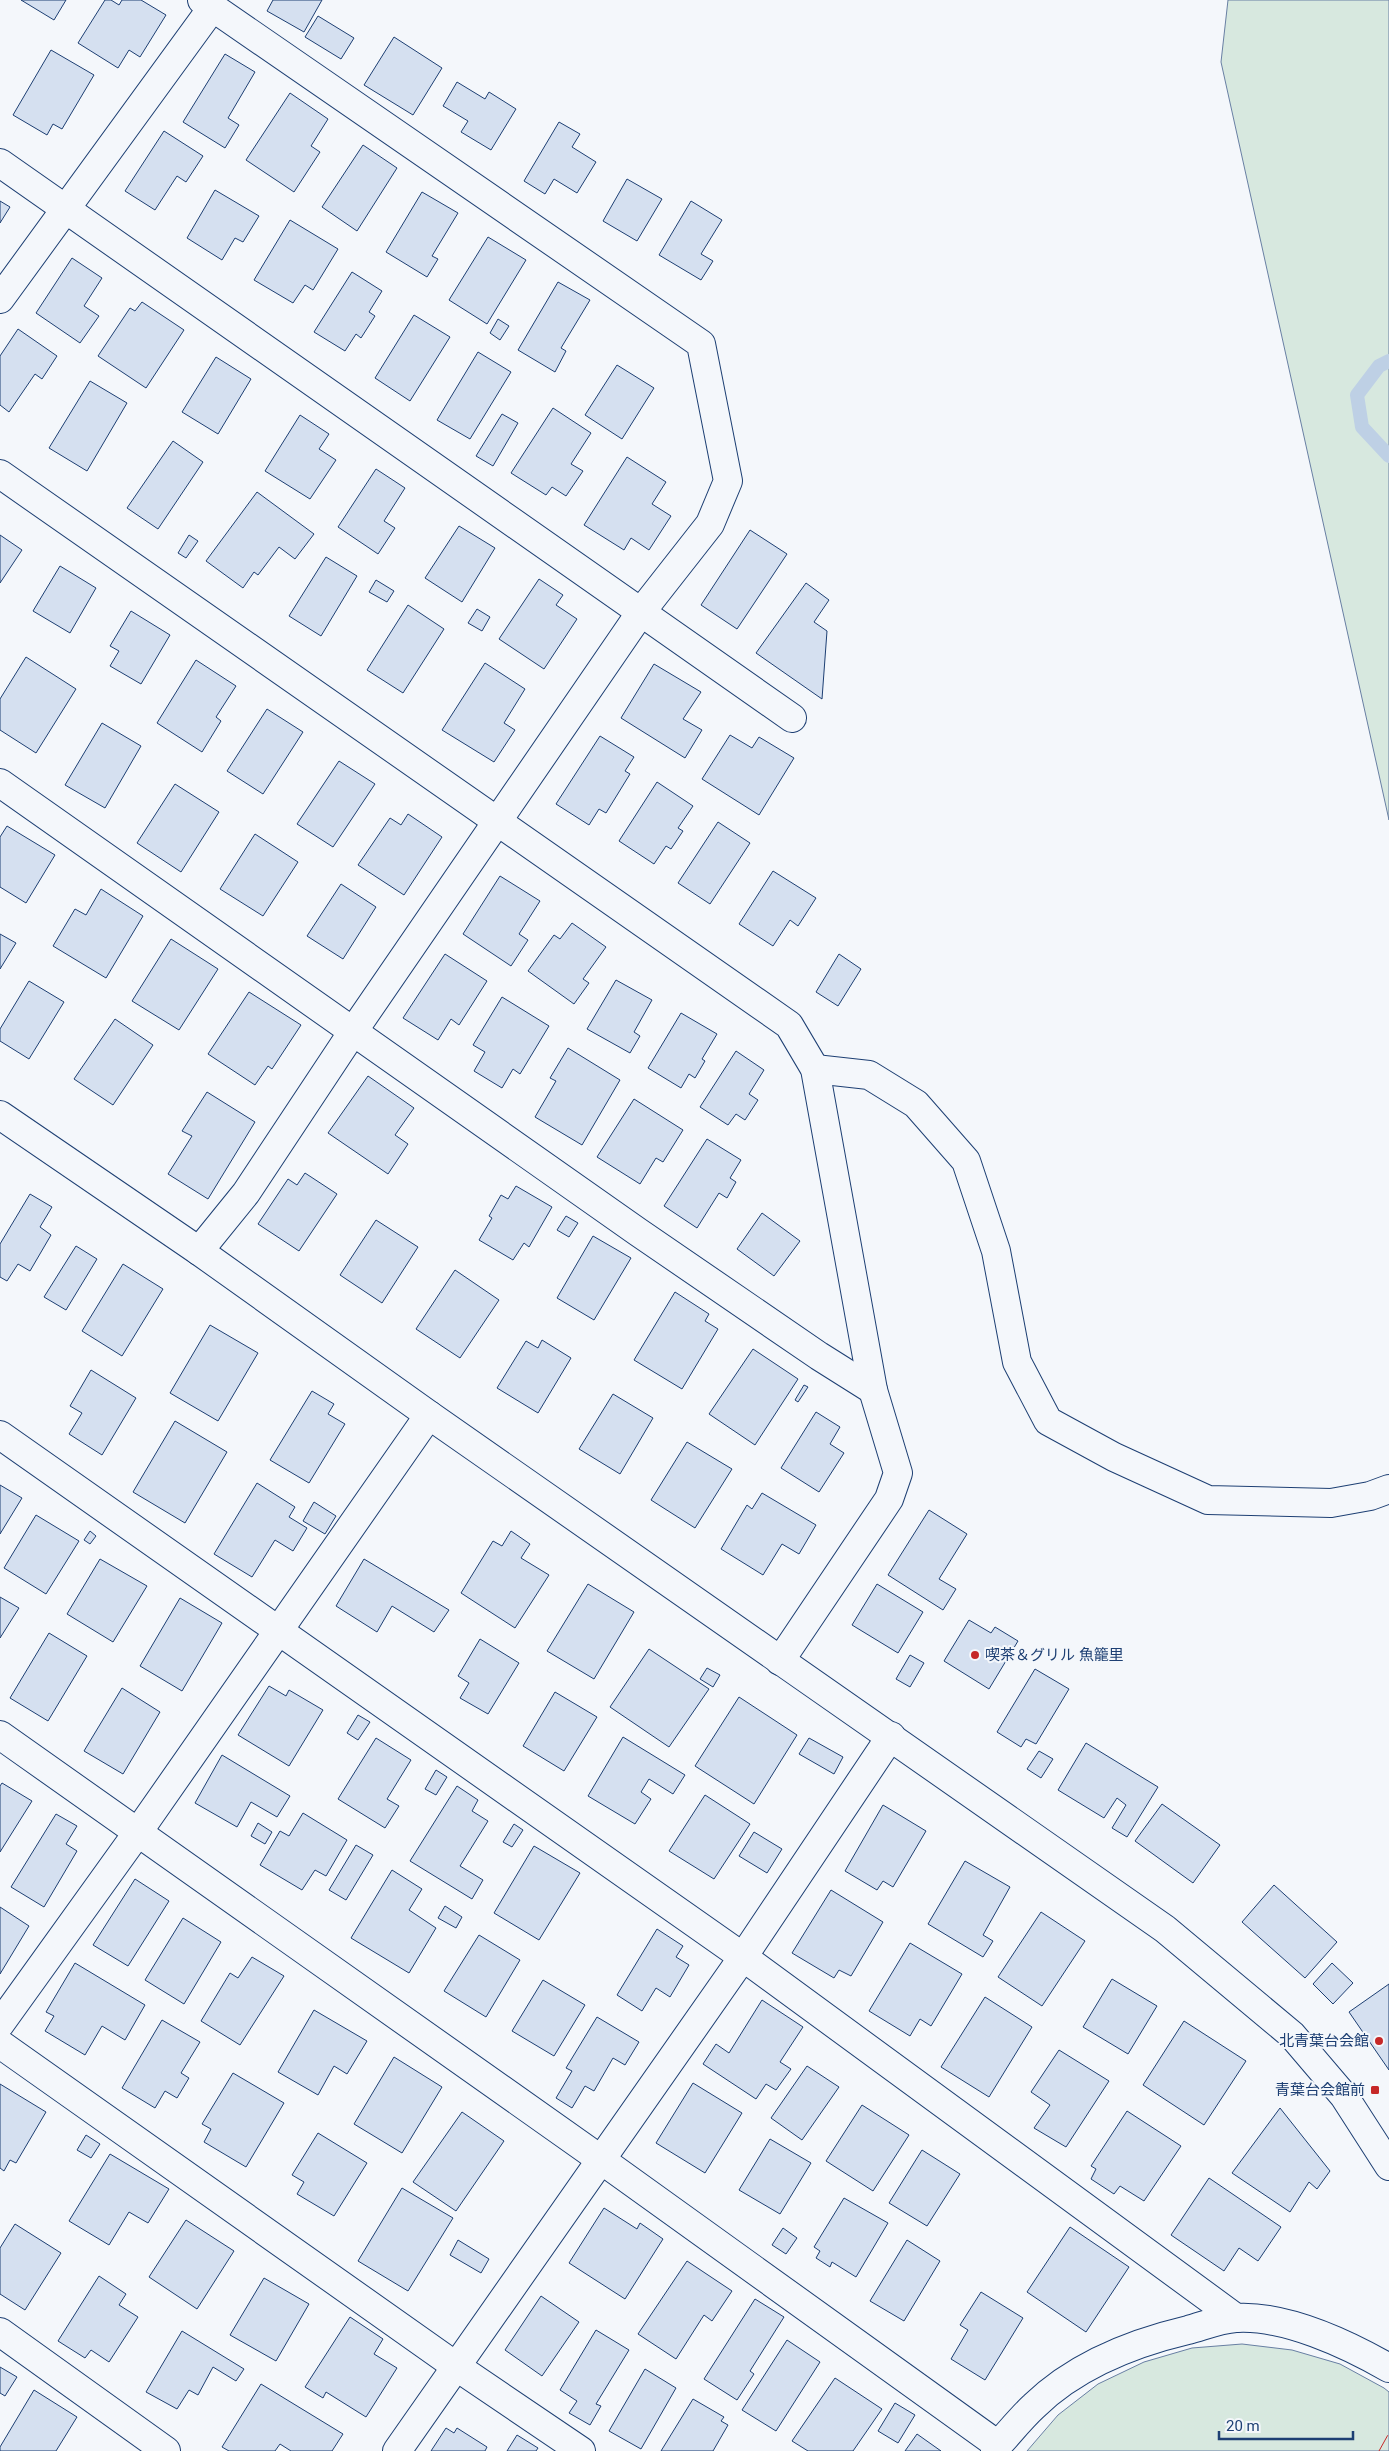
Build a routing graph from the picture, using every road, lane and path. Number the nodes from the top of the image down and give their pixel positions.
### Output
1 (207, 4) edge
2 (0, 163) edge
3 (65, 208) junction
4 (0, 299) edge
5 (0, 474) edge
6 (641, 612) junction
7 (792, 718) dead end
8 (0, 784) edge
9 (498, 822) junction
10 (352, 1033) junction
11 (815, 1069) junction
12 (0, 1114) edge
13 (199, 1251) junction
14 (873, 1390) junction
15 (428, 1415) junction
16 (0, 1436) edge
17 (1389, 1489) edge
18 (279, 1630) junction
19 (780, 1661) junction
20 (0, 1735) edge
21 (891, 1736) junction
22 (138, 1832) junction
23 (743, 1958) junction
24 (0, 2024) edge
25 (0, 2044) edge
26 (600, 2159) junction
27 (1389, 2166) edge
28 (1236, 2318) junction
29 (0, 2332) edge
30 (457, 2367) junction
31 (1389, 2368) edge
32 (997, 2448) edge
33 (166, 2451) edge
34 (397, 2451) edge
35 (581, 2451) edge

1 - 3 street
1 - 6 street
2 - 3 street
3 - 4 street
3 - 6 street
5 - 9 street
6 - 7 street
6 - 9 street
8 - 10 street
9 - 10 street
9 - 11 street
10 - 13 street
10 - 14 street
11 - 14 street
11 - 17 street
12 - 13 street
13 - 15 street
14 - 19 street
15 - 18 street
15 - 19 street
16 - 18 street
18 - 22 street
18 - 23 street
19 - 21 street
20 - 22 street
21 - 23 street
21 - 27 street
22 - 24 street
22 - 26 street
23 - 26 street
23 - 28 street
25 - 30 street
26 - 30 street
26 - 32 street
28 - 31 street
28 - 32 street
29 - 33 street
30 - 34 street
30 - 35 street

